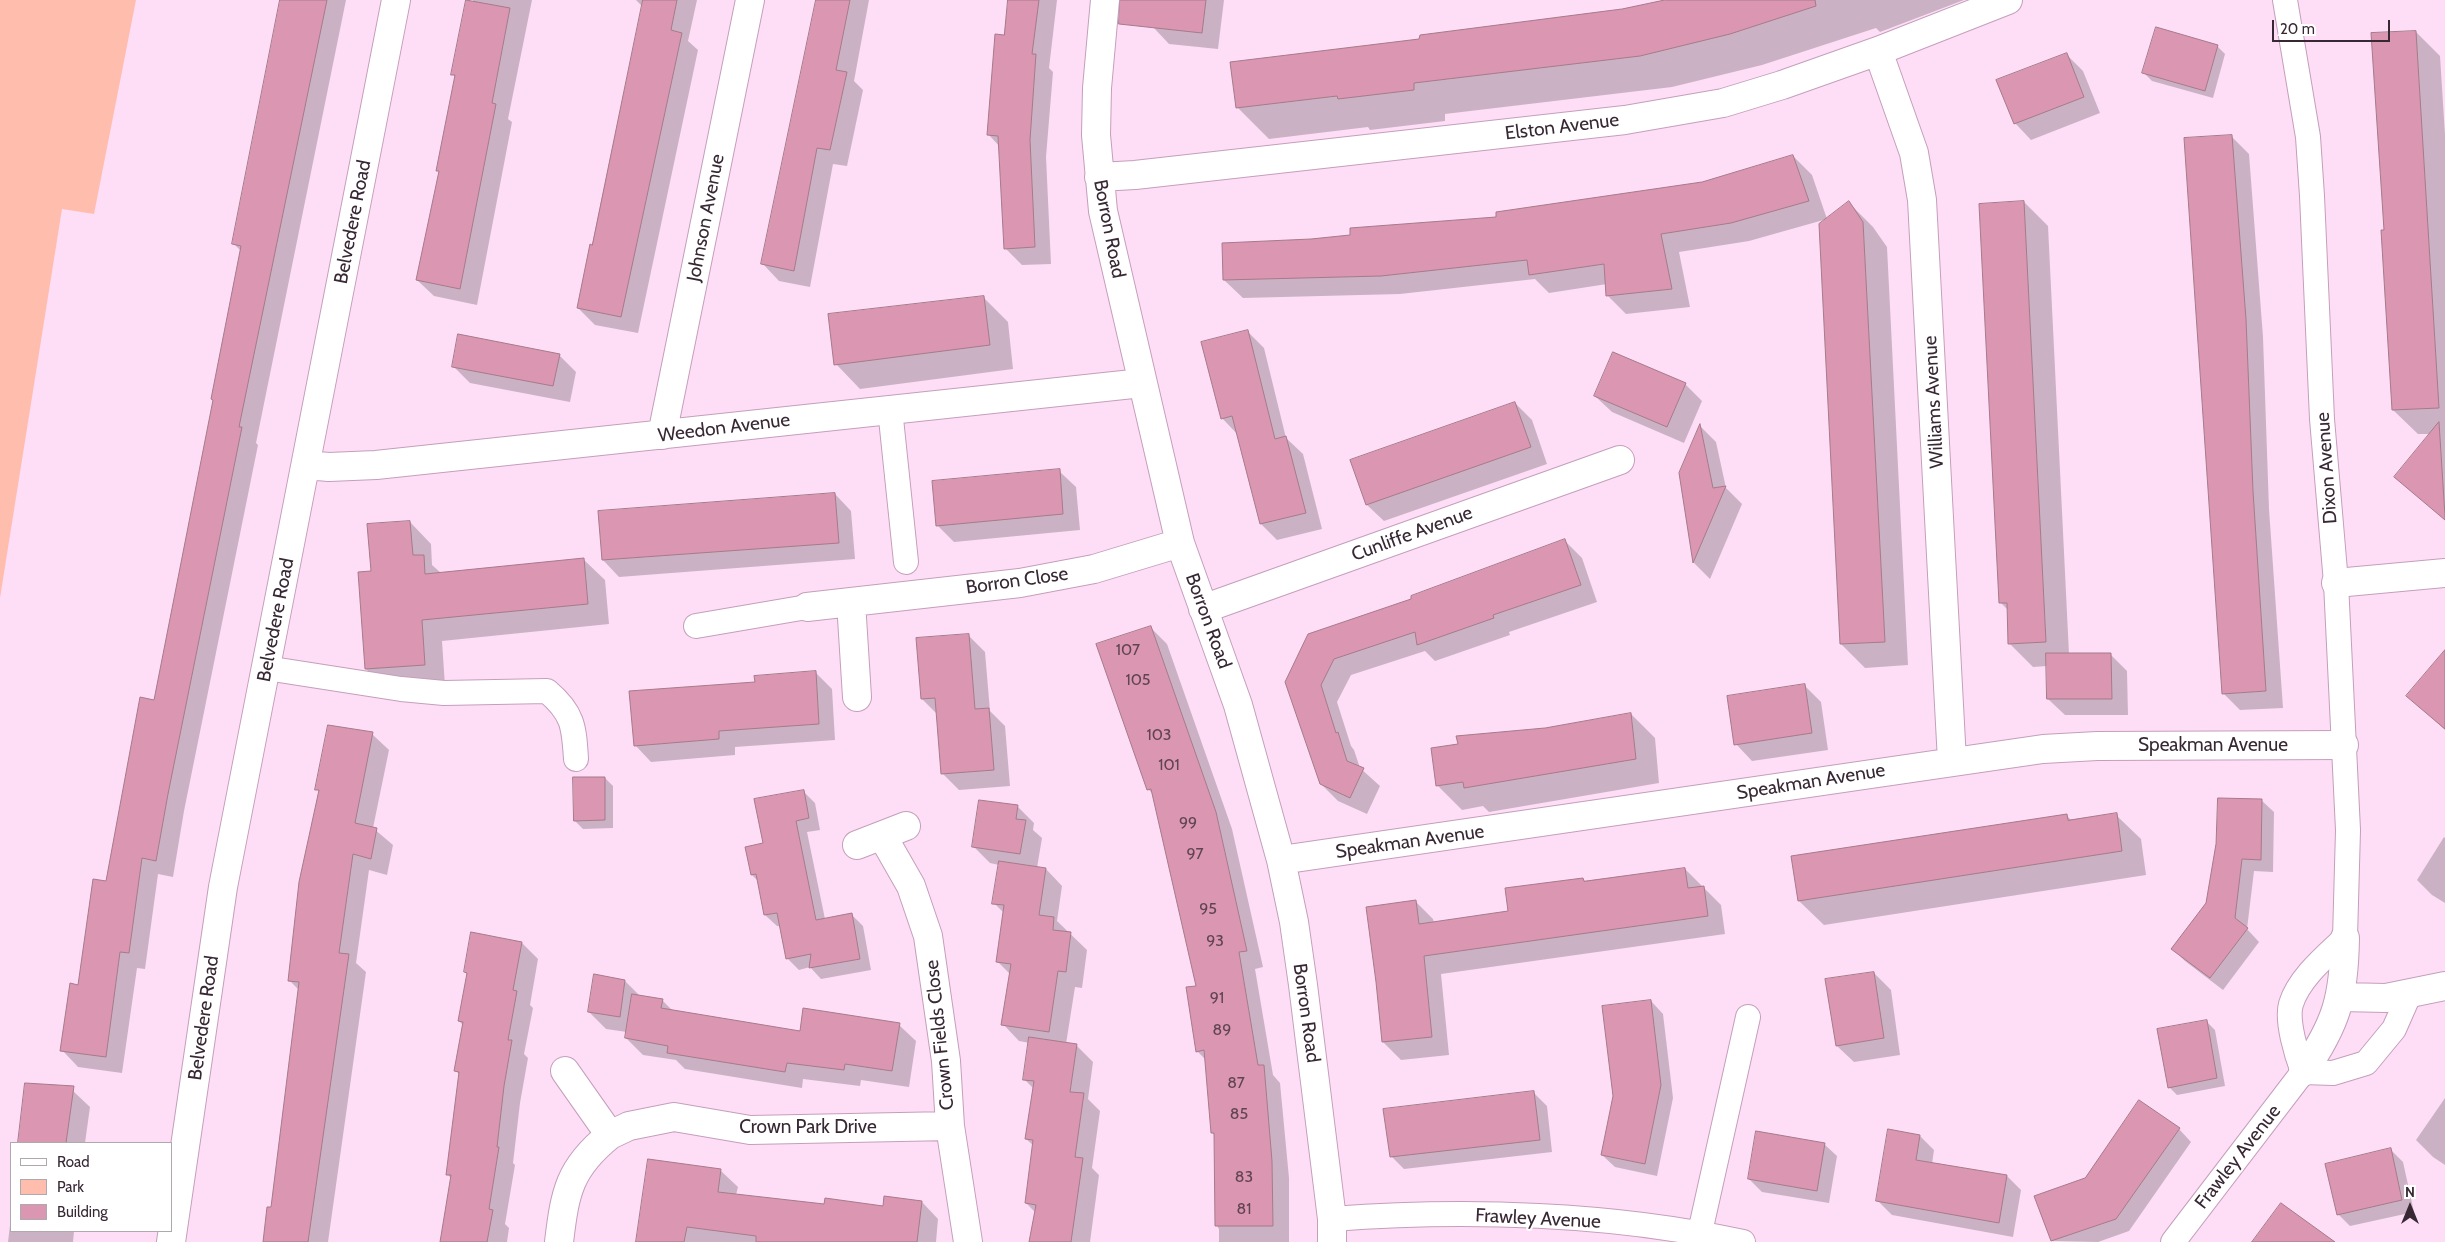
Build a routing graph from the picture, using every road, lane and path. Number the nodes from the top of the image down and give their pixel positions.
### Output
1 (396, 0) edge
2 (750, 0) edge
3 (1105, 0) edge
4 (2008, 0) edge
5 (2285, 0) edge
6 (1878, 51) junction
7 (1099, 177) junction
8 (1142, 383) junction
9 (890, 408) junction
10 (662, 435) junction
11 (1620, 460) dead end
12 (306, 465) junction
13 (1180, 543) junction
14 (906, 562) dead end
15 (2445, 573) edge
16 (2336, 583) junction
17 (851, 602) junction
18 (808, 607) joint
19 (1203, 609) junction
20 (696, 626) dead end
21 (266, 668) junction
22 (858, 697) dead end
23 (2344, 745) junction
24 (576, 759) dead end
25 (1952, 761) junction
26 (857, 845) dead end
27 (1281, 860) junction
28 (2345, 938) junction
29 (2445, 986) edge
30 (2409, 995) junction
31 (2341, 997) junction
32 (1748, 1018) dead end
33 (565, 1070) dead end
34 (2303, 1072) junction
35 (950, 1126) junction
36 (610, 1135) junction
37 (1332, 1231) edge
38 (1700, 1232) junction
39 (171, 1242) edge
40 (559, 1242) edge
41 (968, 1242) edge
42 (1743, 1242) edge
43 (2173, 1242) edge

1 - 12 street, Belvedere Road
2 - 10 street, Johnson Avenue
3 - 7 street, Borron Road
4 - 6 street, Elston Avenue
5 - 16 lane, Dixon Avenue
6 - 7 street, Elston Avenue
6 - 25 street, Williams Avenue
7 - 8 street, Borron Road
8 - 9 street, Weedon Avenue
8 - 13 street, Borron Road
9 - 10 street, Weedon Avenue
9 - 14 lane
10 - 12 street, Weedon Avenue
11 - 19 street, Cunliffe Avenue
12 - 21 street, Belvedere Road
13 - 17 street, Borron Close
13 - 19 street, Borron Road
15 - 16 street
16 - 23 lane, Dixon Avenue
17 - 18 street, Borron Close
17 - 22 street
18 - 20 lane, Borron Close
19 - 27 street, Borron Road
21 - 24 lane
21 - 39 street, Belvedere Road
23 - 25 street, Speakman Avenue
23 - 28 lane, Dixon Avenue
25 - 27 street, Speakman Avenue
26 - 35 street, Crown Fields Close
27 - 37 street, Borron Road
28 - 31 street, Dixon Avenue
28 - 34 lane
29 - 30 street
30 - 31 street
30 - 34 lane
31 - 34 street, Frawley Avenue
32 - 38 lane
33 - 36 street
34 - 43 lane, Frawley Avenue
35 - 36 street, Crown Park Drive
35 - 41 street, Crown Fields Close
36 - 40 street, Crown Park Drive
37 - 38 lane, Frawley Avenue
38 - 42 lane, Frawley Avenue

